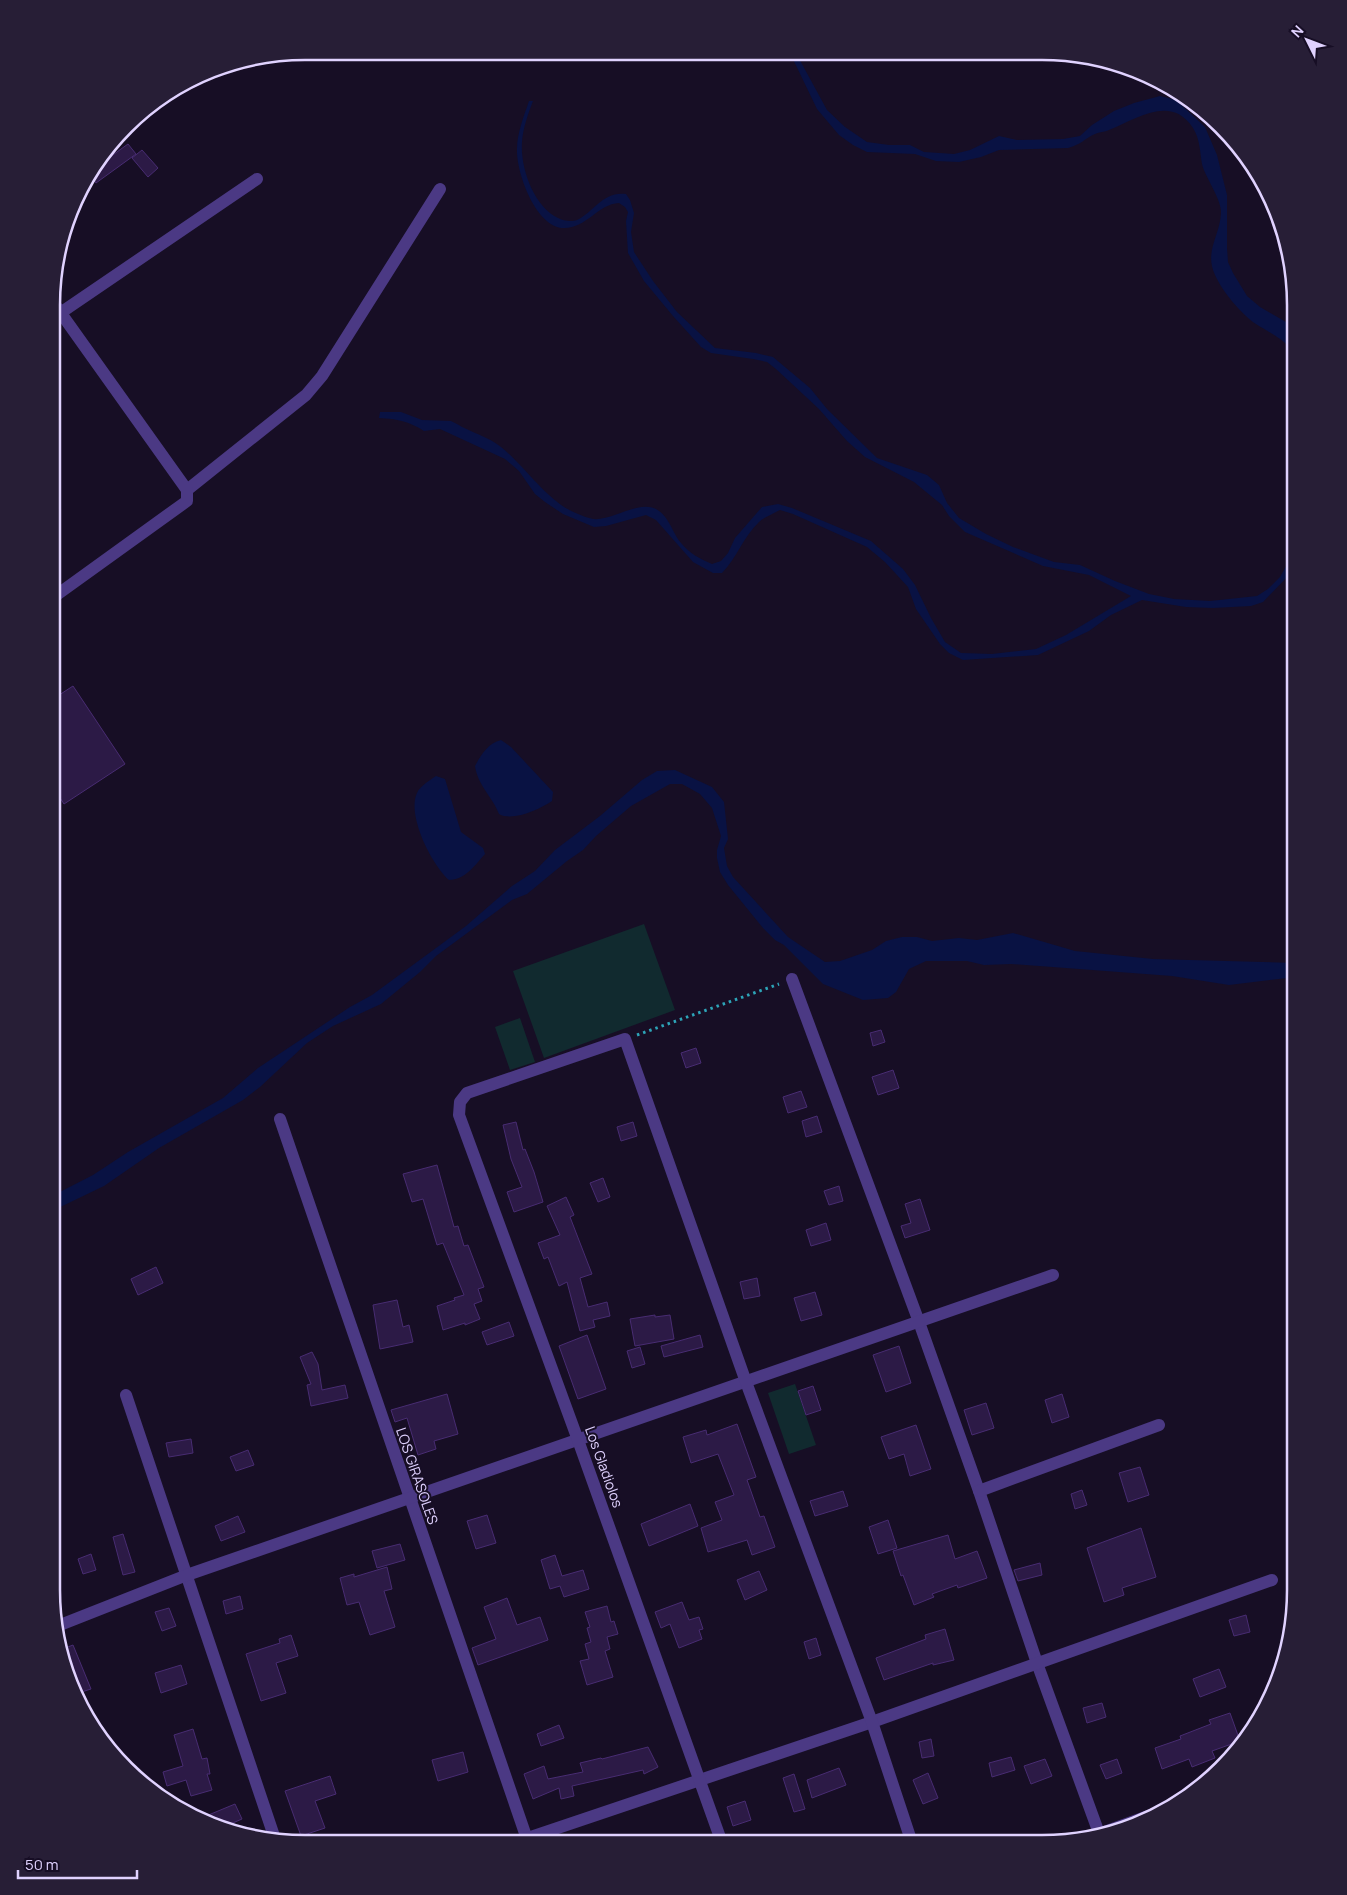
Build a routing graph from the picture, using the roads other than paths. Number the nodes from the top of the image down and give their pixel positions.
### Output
1 (257, 179) dead end
2 (440, 189) dead end
3 (60, 307) edge
4 (60, 315) edge
5 (187, 490) junction
6 (60, 593) edge
7 (792, 979) road end
8 (280, 1119) dead end
9 (1053, 1276) dead end
10 (919, 1322) junction
11 (746, 1382) junction
12 (126, 1395) dead end
13 (1159, 1425) dead end
14 (578, 1440) junction
15 (979, 1491) junction
16 (409, 1498) junction
17 (187, 1575) junction
18 (1272, 1580) dead end
19 (62, 1624) edge
20 (1037, 1663) junction
21 (872, 1722) junction
22 (700, 1779) junction
23 (1098, 1828) edge
24 (273, 1833) edge
25 (522, 1835) edge
26 (541, 1835) edge
27 (719, 1835) edge
28 (909, 1835) edge

1 - 3 street
2 - 5 street
4 - 5 street
5 - 6 street
7 - 10 street
8 - 16 street, LOS GIRASOLES
9 - 10 street
10 - 11 street
10 - 15 street
11 - 14 street
11 - 14 street, Los Gladiolos
11 - 21 street
12 - 17 street
13 - 15 street
14 - 16 street
14 - 22 street, Los Gladiolos
15 - 20 street
16 - 17 street
16 - 25 street, LOS GIRASOLES
17 - 19 street
17 - 24 street
18 - 20 street
20 - 21 street
20 - 23 street
21 - 22 street
21 - 28 street
22 - 26 street
22 - 27 street, Los Gladiolos

